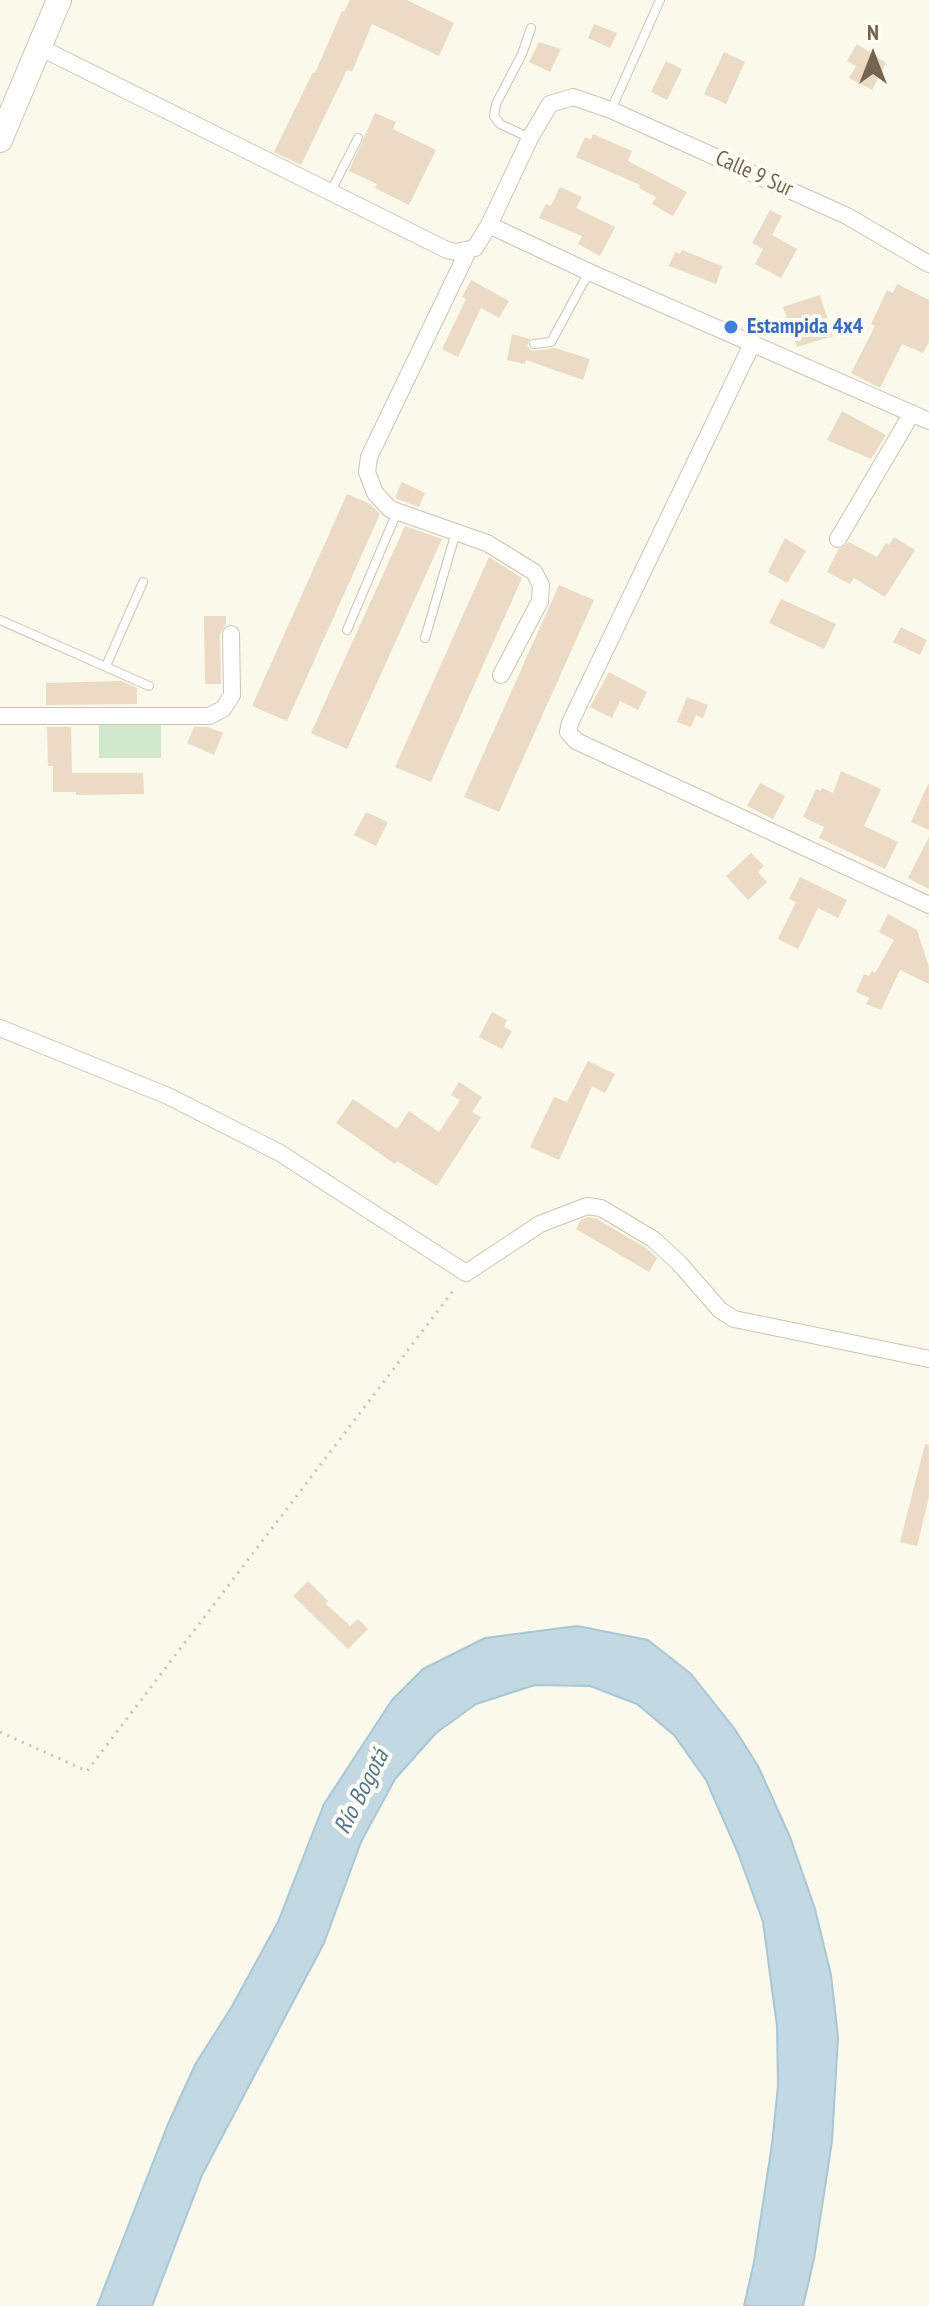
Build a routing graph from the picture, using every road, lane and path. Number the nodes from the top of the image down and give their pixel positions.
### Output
1 (660, 0) edge
2 (57, 1) edge
3 (531, 28) dead end
4 (39, 47) junction
5 (611, 110) junction
6 (358, 138) dead end
7 (530, 138) junction
8 (0, 140) edge
9 (331, 191) junction
10 (489, 225) junction
11 (468, 251) junction
12 (929, 264) edge
13 (589, 272) junction
14 (753, 342) junction
15 (534, 344) dead end
16 (912, 413) junction
17 (929, 421) edge
18 (397, 511) junction
19 (456, 532) junction
20 (838, 539) dead end
21 (143, 582) dead end
22 (0, 620) edge
23 (347, 630) dead end
24 (231, 634) dead end
25 (425, 638) dead end
26 (106, 666) junction
27 (501, 675) dead end
28 (149, 686) dead end
29 (0, 716) edge
30 (929, 905) edge
31 (0, 1028) edge
32 (466, 1273) junction
33 (929, 1359) edge
34 (0, 1732) edge

1 - 5 lane
2 - 4 street
3 - 7 lane
4 - 8 street
4 - 9 street
5 - 7 street, Calle 9 Sur
5 - 12 street, Calle 9 Sur
6 - 9 lane
7 - 10 street
9 - 11 street
10 - 11 street
10 - 13 street
11 - 18 street
13 - 14 street
13 - 15 lane
14 - 16 street
14 - 30 street
16 - 17 street
16 - 20 street
18 - 19 street
18 - 23 lane
19 - 25 lane
19 - 27 street
21 - 26 lane
22 - 26 lane
24 - 29 street
26 - 28 lane
31 - 32 street
32 - 33 street
32 - 34 path

